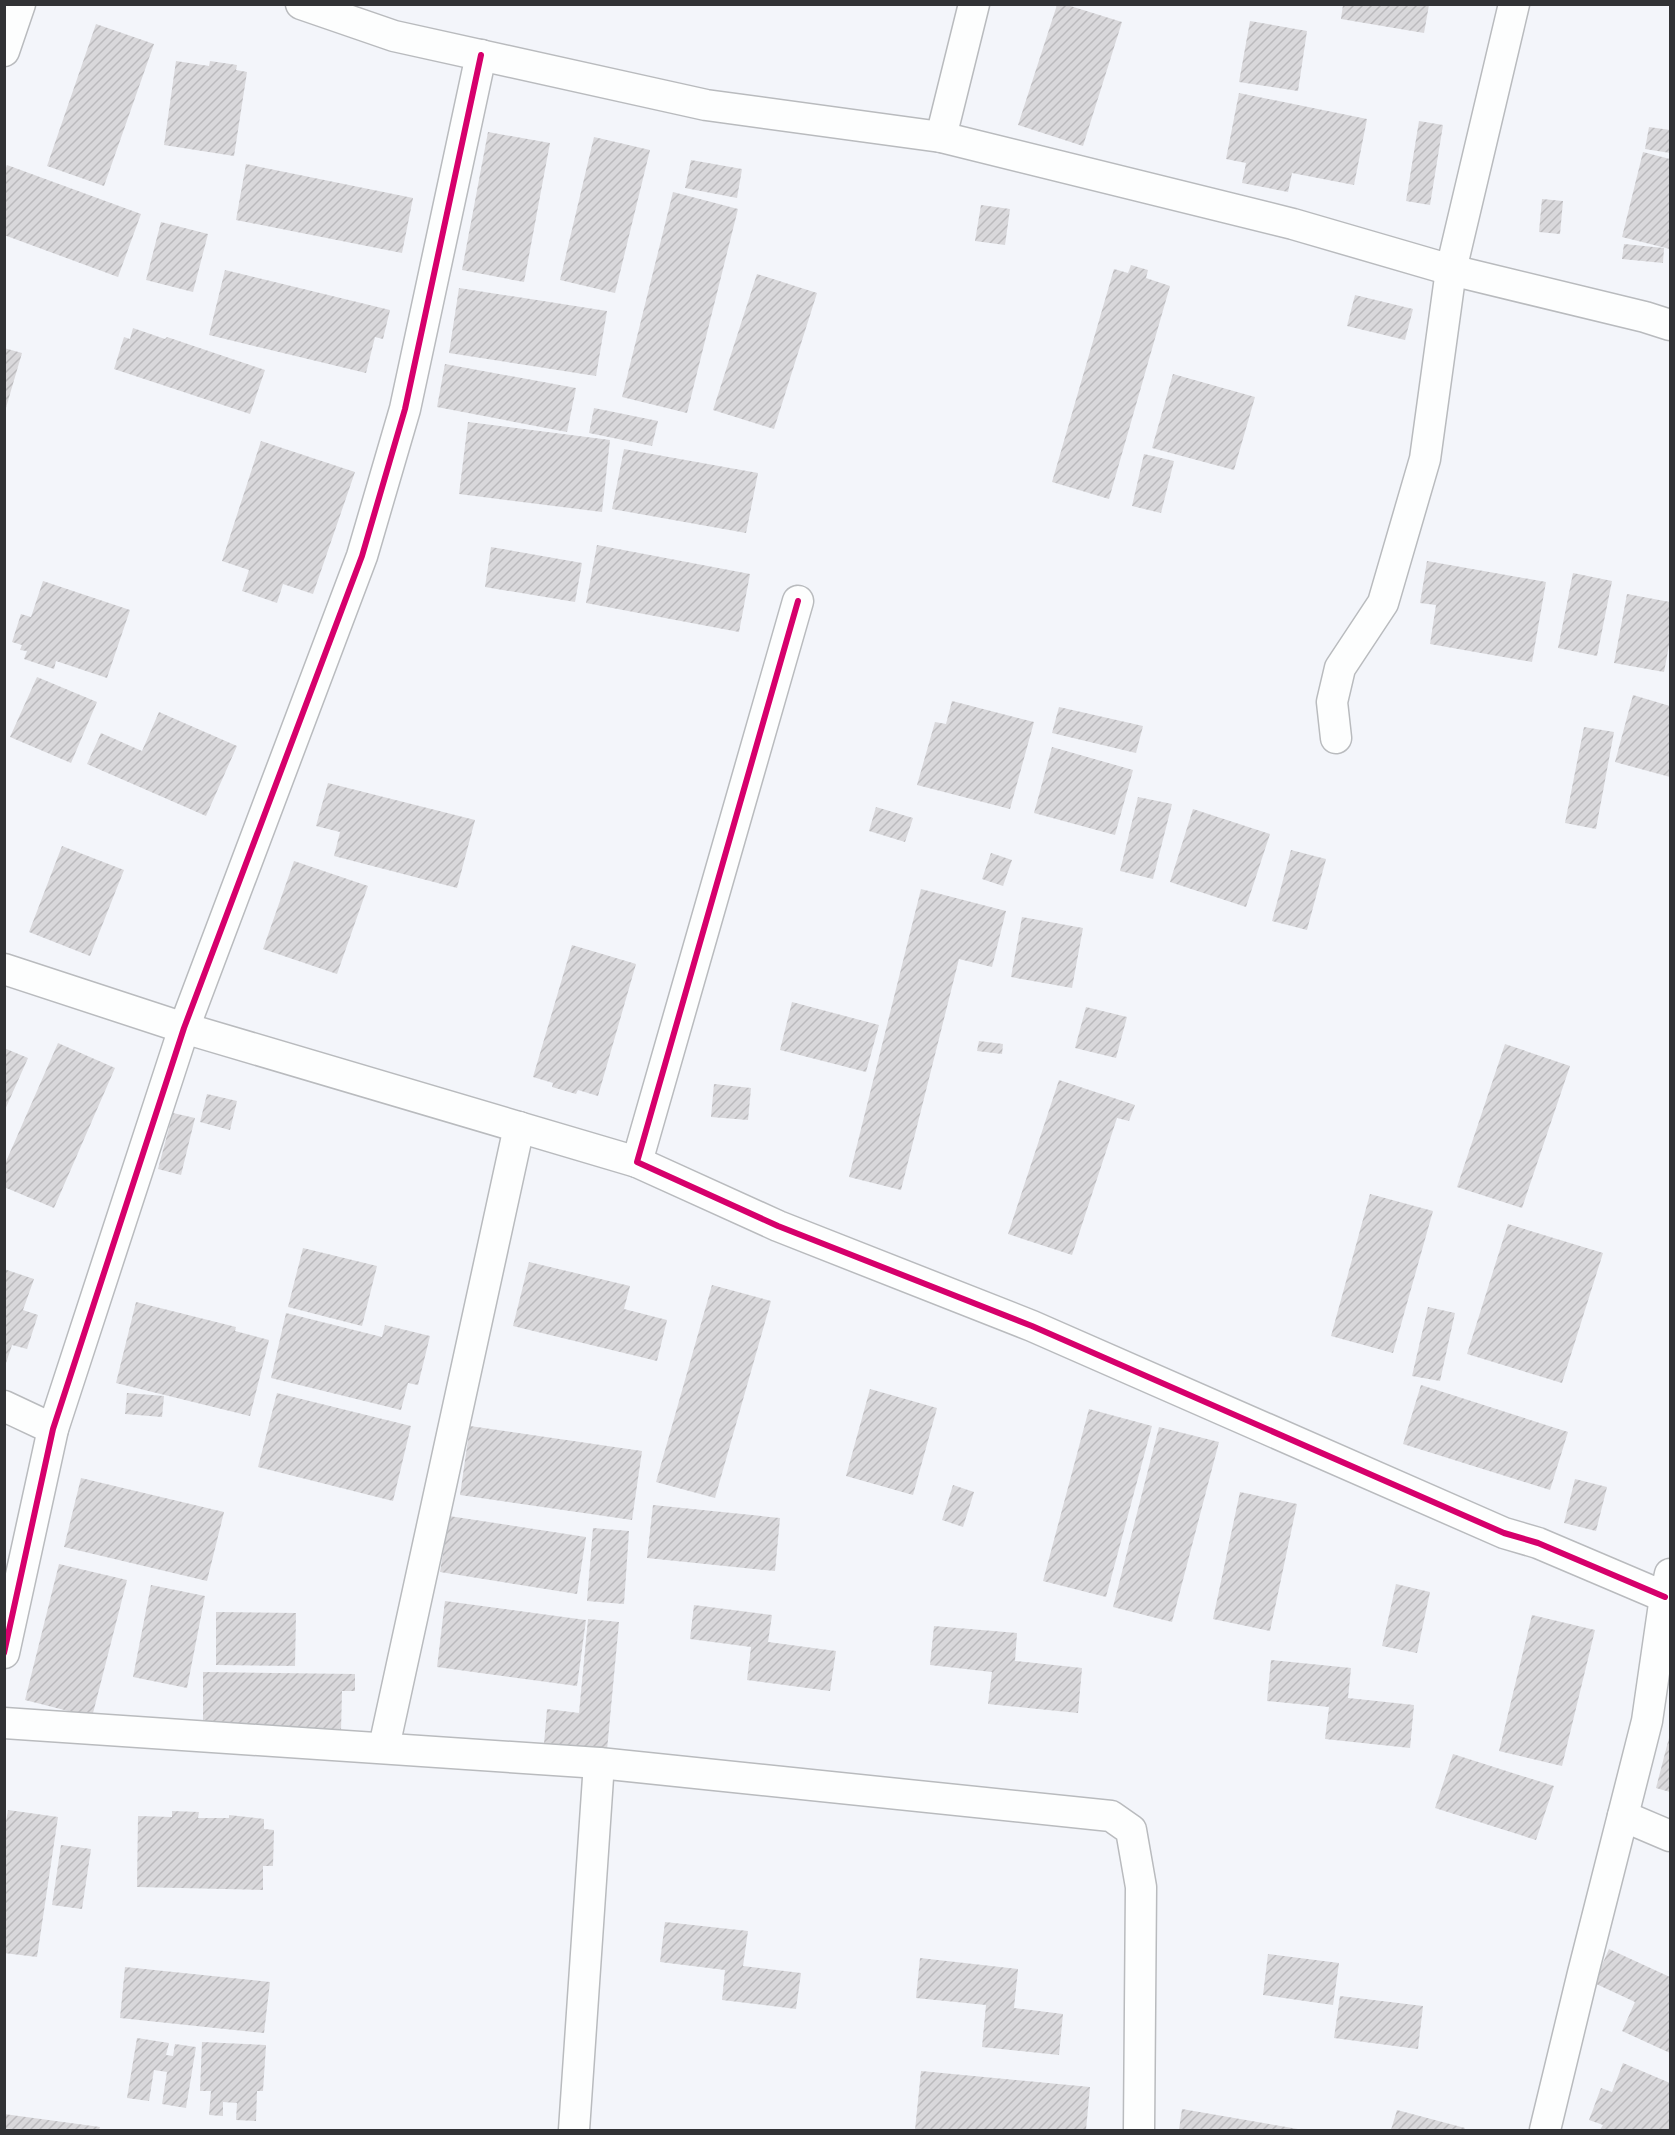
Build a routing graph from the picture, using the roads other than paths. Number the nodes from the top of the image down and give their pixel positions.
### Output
1 (20, 4) edge
2 (301, 4) edge
3 (974, 4) edge
4 (1514, 4) edge
5 (4, 51) edge
6 (481, 55) junction
7 (941, 137) junction
8 (1451, 270) junction
9 (1671, 325) edge
10 (798, 601) dead end
11 (1336, 738) dead end
12 (4, 969) edge
13 (184, 1028) junction
14 (519, 1127) junction
15 (637, 1162) junction
16 (4, 1406) edge
17 (53, 1429) junction
18 (1668, 1586) edge
19 (4, 1653) edge
20 (4, 1723) edge
21 (384, 1747) junction
22 (599, 1763) junction
23 (1623, 1816) junction
24 (1671, 1836) edge
25 (574, 2130) edge
26 (1139, 2130) edge
27 (1545, 2130) edge

1 - 5 street
2 - 6 street
3 - 7 street
4 - 8 street
6 - 7 street
6 - 13 street
7 - 8 street
8 - 9 street
8 - 11 street
10 - 15 street
12 - 13 street
13 - 14 street
13 - 17 street
14 - 15 street
14 - 21 street
15 - 18 street
16 - 17 street
17 - 19 street
18 - 23 street
20 - 21 street
21 - 22 street
22 - 25 street
22 - 26 street
23 - 24 street
23 - 27 street

